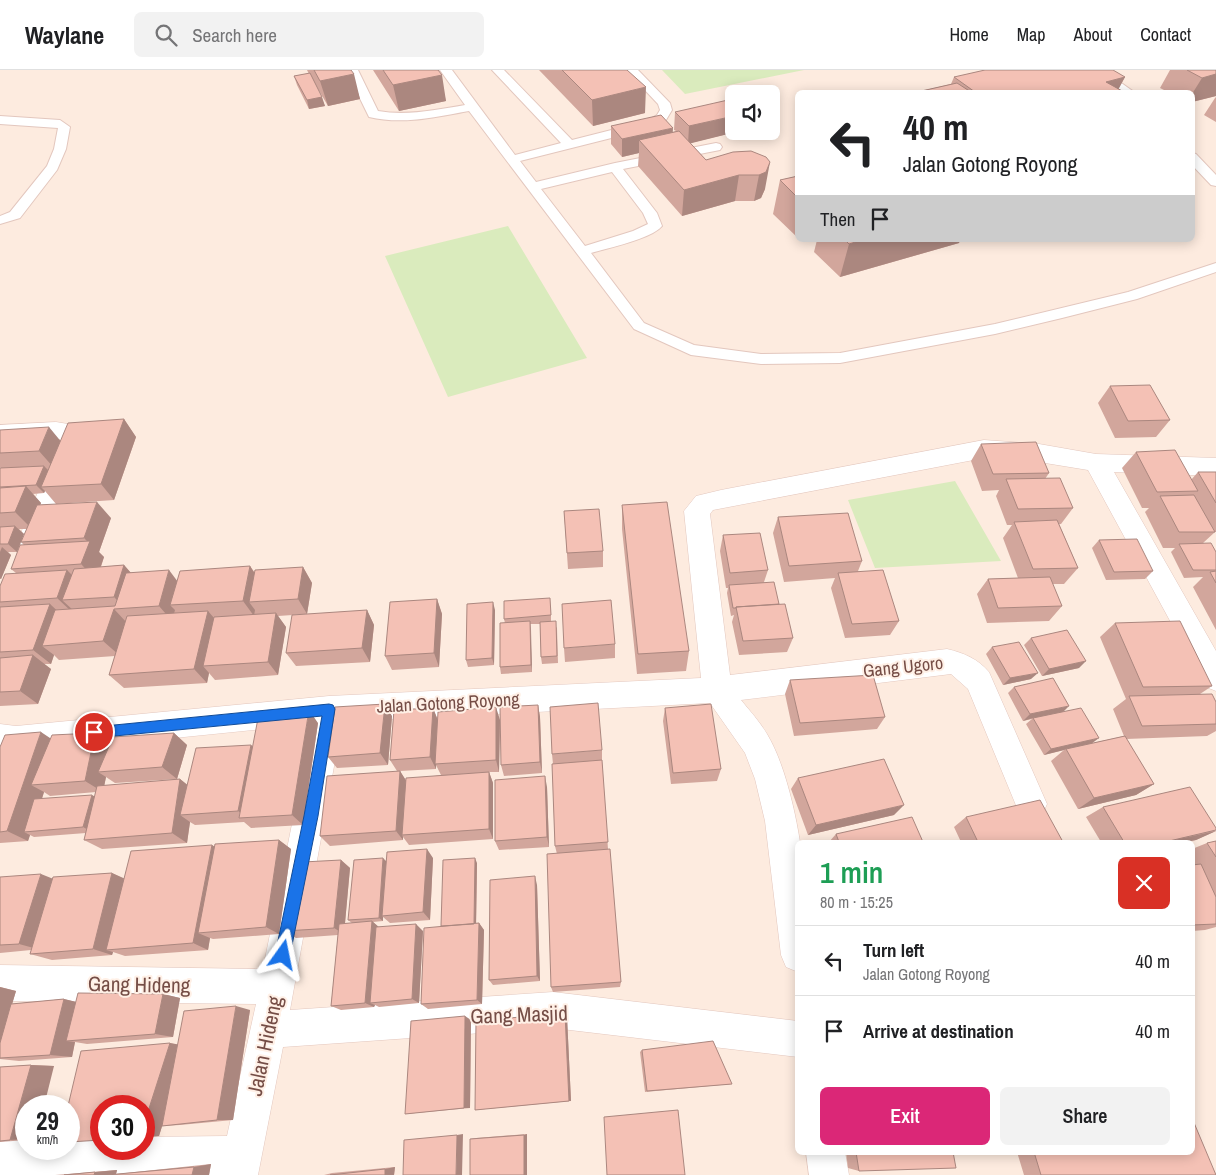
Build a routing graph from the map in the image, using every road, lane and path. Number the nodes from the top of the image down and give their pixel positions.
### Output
1 (352, 70) edge
2 (498, 70) edge
3 (632, 70) edge
4 (1096, 70) edge
5 (450, 71) edge
6 (1125, 90) edge
7 (472, 108) junction
8 (0, 120) edge
9 (568, 144) junction
10 (716, 147) dead end
11 (512, 159) junction
12 (1195, 160) edge
13 (615, 167) junction
14 (1216, 182) edge
15 (533, 187) junction
16 (0, 220) edge
17 (582, 251) junction
18 (1216, 267) edge
19 (0, 433) edge
20 (1096, 463) junction
21 (1216, 467) edge
22 (22, 562) edge
23 (1216, 678) edge
24 (717, 690) junction
25 (329, 709) junction
26 (7, 748) edge
27 (1032, 804) edge
28 (795, 931) edge
29 (0, 983) edge
30 (277, 987) junction
31 (270, 1030) junction
32 (795, 1040) edge
33 (826, 1155) edge
34 (0, 1158) edge
35 (240, 1165) edge
36 (829, 1175) edge

1 - 7 lane
2 - 9 lane
3 - 9 lane
4 - 6 lane
5 - 7 lane
7 - 11 lane
8 - 16 lane
9 - 11 lane
10 - 13 lane
11 - 15 lane
12 - 14 lane
13 - 15 lane
13 - 17 lane
15 - 17 lane
17 - 18 lane
19 - 22 street
20 - 21 street
20 - 23 street
20 - 24 street
24 - 25 street, Jalan Gotong Royong
24 - 27 street, Gang Ugoro
24 - 28 street
25 - 26 street, Jalan Gotong Royong
25 - 30 street, Jalan Hideng
29 - 30 street, Gang Hideng
30 - 31 street, Jalan Hideng
31 - 32 street, Gang Masjid
31 - 35 street, Jalan Hideng
33 - 36 street
34 - 35 street

